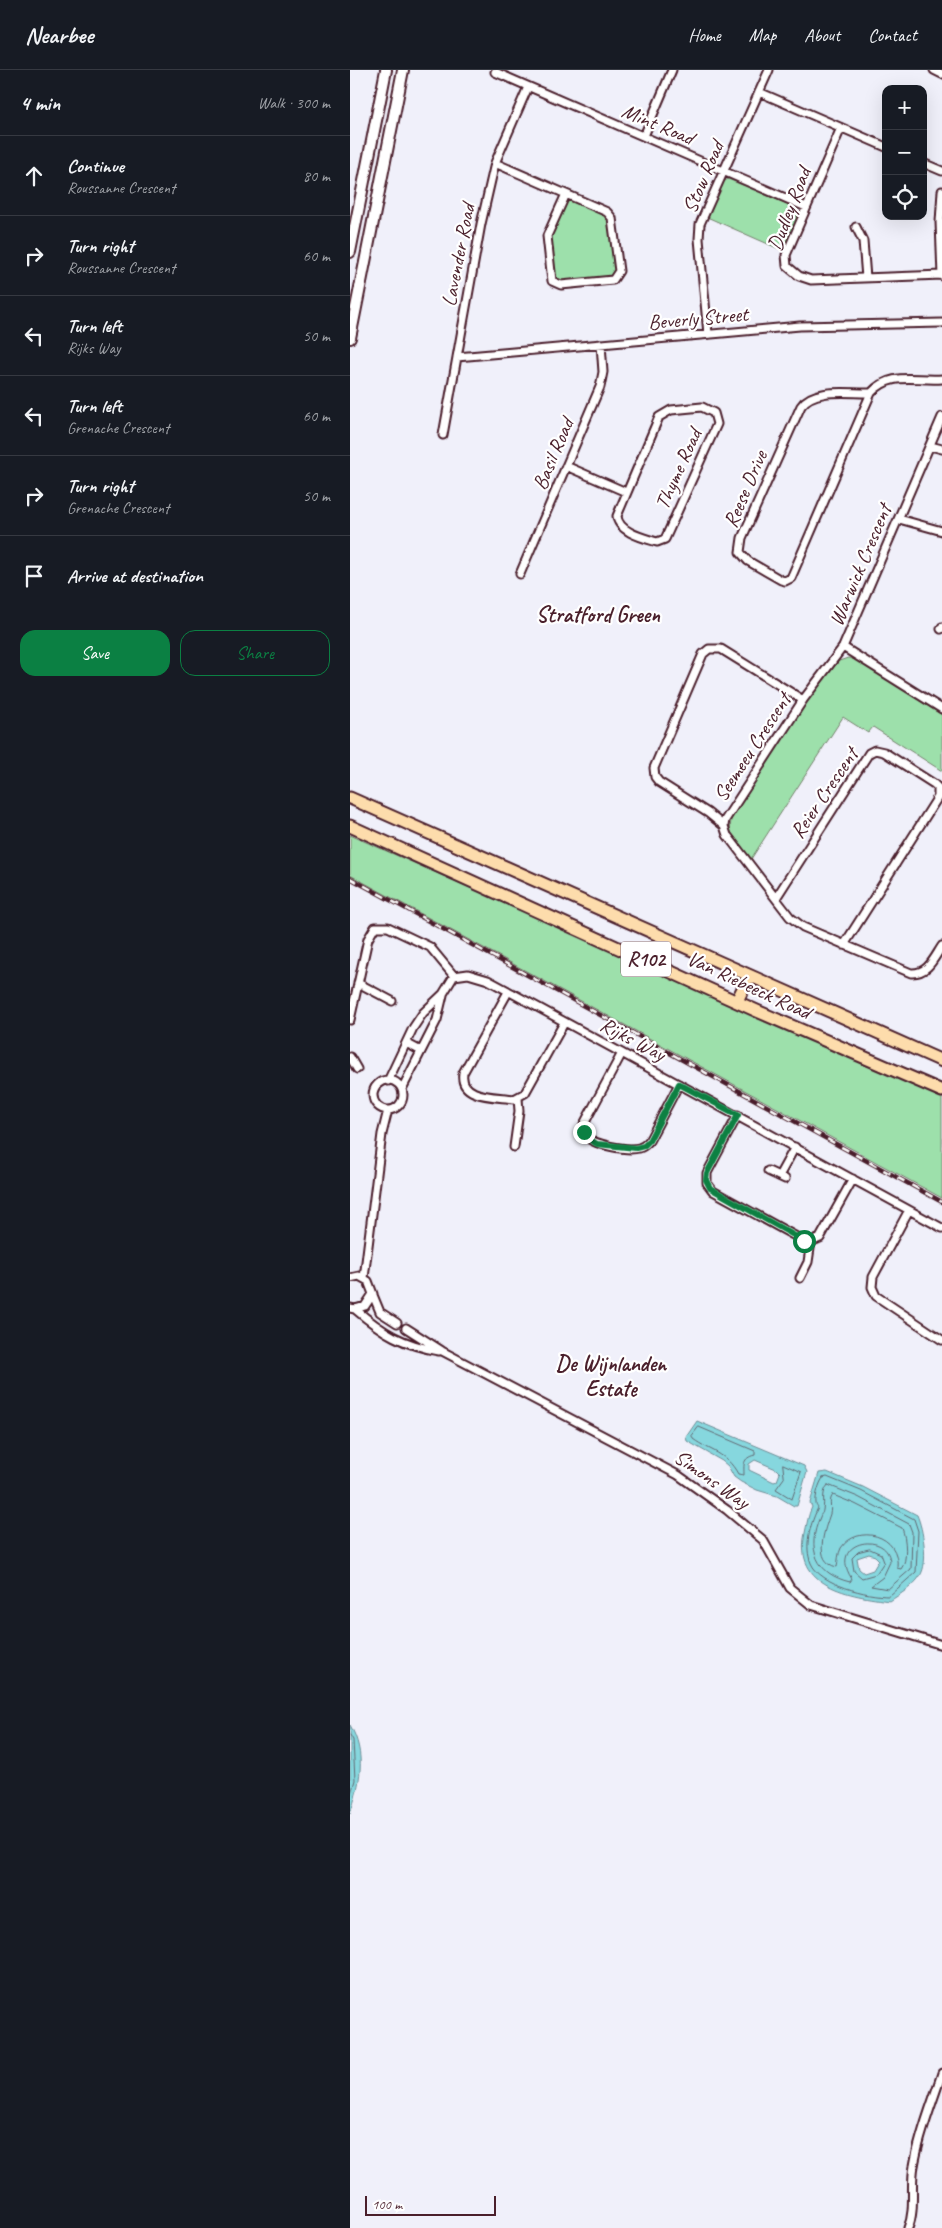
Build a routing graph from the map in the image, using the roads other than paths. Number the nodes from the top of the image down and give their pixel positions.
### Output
1 (386, 70) edge
2 (404, 70) edge
3 (672, 70) edge
4 (768, 70) edge
5 (934, 70) edge
6 (495, 72) dead end
7 (942, 74) edge
8 (528, 86) junction
9 (759, 92) junction
10 (841, 128) junction
11 (644, 136) junction
12 (882, 145) edge
13 (495, 163) junction
14 (927, 165) edge
15 (723, 171) junction
16 (942, 171) edge
17 (942, 191) edge
18 (566, 194) junction
19 (806, 207) junction
20 (856, 227) dead end
21 (350, 252) edge
22 (942, 276) edge
23 (866, 278) junction
24 (942, 323) edge
25 (708, 334) junction
26 (350, 338) edge
27 (602, 344) junction
28 (457, 357) junction
29 (942, 379) edge
30 (871, 393) junction
31 (942, 417) edge
32 (443, 436) dead end
33 (930, 446) junction
34 (942, 449) edge
35 (566, 466) junction
36 (626, 492) junction
37 (899, 519) junction
38 (942, 531) edge
39 (520, 574) dead end
40 (843, 647) junction
41 (803, 700) junction
42 (942, 709) edge
43 (350, 798) edge
44 (350, 826) edge
45 (724, 826) junction
46 (776, 898) junction
47 (844, 945) junction
48 (942, 946) edge
49 (454, 976) junction
50 (749, 976) junction
51 (358, 983) junction
52 (508, 992) junction
53 (443, 994) junction
54 (392, 1001) dead end
55 (737, 1002) junction
56 (350, 1020) edge
57 (564, 1022) junction
58 (406, 1043) junction
59 (421, 1051) junction
60 (622, 1053) junction
61 (350, 1057) edge
62 (942, 1062) edge
63 (357, 1069) dead end
64 (388, 1081) junction
65 (679, 1084) junction
66 (402, 1089) junction
67 (942, 1092) edge
68 (518, 1098) junction
69 (388, 1110) junction
70 (738, 1115) junction
71 (514, 1147) dead end
72 (795, 1147) junction
73 (768, 1171) dead end
74 (853, 1179) junction
75 (909, 1210) junction
76 (942, 1228) edge
77 (811, 1242) junction
78 (350, 1278) edge
79 (364, 1278) junction
80 (800, 1278) dead end
81 (372, 1294) junction
82 (353, 1308) edge
83 (396, 1323) dead end
84 (406, 1328) dead end
85 (942, 1340) edge
86 (442, 1352) junction
87 (942, 1645) edge
88 (942, 2073) edge
89 (940, 2085) edge
90 (908, 2228) edge

1 - 21 main road
2 - 26 main road
3 - 11 street
4 - 9 street, Stow Road
5 - 7 street
6 - 8 street, Mint Road
8 - 11 street, Mint Road
8 - 13 street, Lavender Road
9 - 10 street
9 - 15 street, Stow Road
10 - 12 street
10 - 19 street, Dudley Road
11 - 15 street, Mint Road
13 - 18 street
13 - 28 street, Lavender Road
14 - 16 street
15 - 19 street, Mint Road
15 - 25 street, Stow Road
17 - 22 street
18 - 18 street
19 - 23 street, Dudley Road
20 - 23 street
22 - 23 street, Dudley Road
24 - 25 street, Beverly Street
25 - 27 street, Beverly Street
27 - 28 street, Beverly Street
27 - 35 street, Basil Road
28 - 32 street, Lavender Road
29 - 30 street
30 - 30 street, Reese Drive
31 - 33 street, Warwick Crescent
33 - 34 street
33 - 37 street, Warwick Crescent
35 - 36 street
35 - 39 street, Basil Road
36 - 36 street, Thyme Road
37 - 38 street
37 - 40 street, Warwick Crescent
40 - 41 street, Seemeeu Crescent
40 - 42 street, Warwick Crescent
41 - 45 street, Seemeeu Crescent
41 - 45 street
43 - 50 main road, Van Riebeeck Road / R102
44 - 55 main road, Van Riebeeck Road / R102
45 - 46 street, Seemeeu Crescent
46 - 47 street, Seemeeu Crescent
46 - 47 street, Reier Crescent
47 - 48 street, Seemeeu Crescent
49 - 51 street
49 - 52 street, Rijks Way
49 - 53 street
50 - 55 main road
50 - 62 main road, Van Riebeeck Road / R102
51 - 54 street
51 - 56 street
52 - 57 street, Rijks Way
52 - 68 street
53 - 58 street
53 - 59 street
55 - 67 main road, Van Riebeeck Road / R102
57 - 60 street, Rijks Way
57 - 68 street
58 - 59 street
58 - 64 street
59 - 66 street
60 - 65 street, Rijks Way
60 - 65 street
61 - 63 street
64 - 66 street
64 - 69 street
65 - 70 street, Rijks Way
66 - 69 street
68 - 71 street
69 - 79 street
70 - 72 street, Rijks Way
70 - 77 street
72 - 73 street
72 - 74 street, Rijks Way
74 - 75 street, Rijks Way
74 - 77 street
75 - 76 street, Rijks Way
75 - 85 street
77 - 80 street
78 - 79 street
79 - 81 street
81 - 82 street
81 - 83 street
82 - 86 street, Simons Way
84 - 86 street, Simons Way
86 - 87 street, Simons Way
88 - 89 street
89 - 90 street

